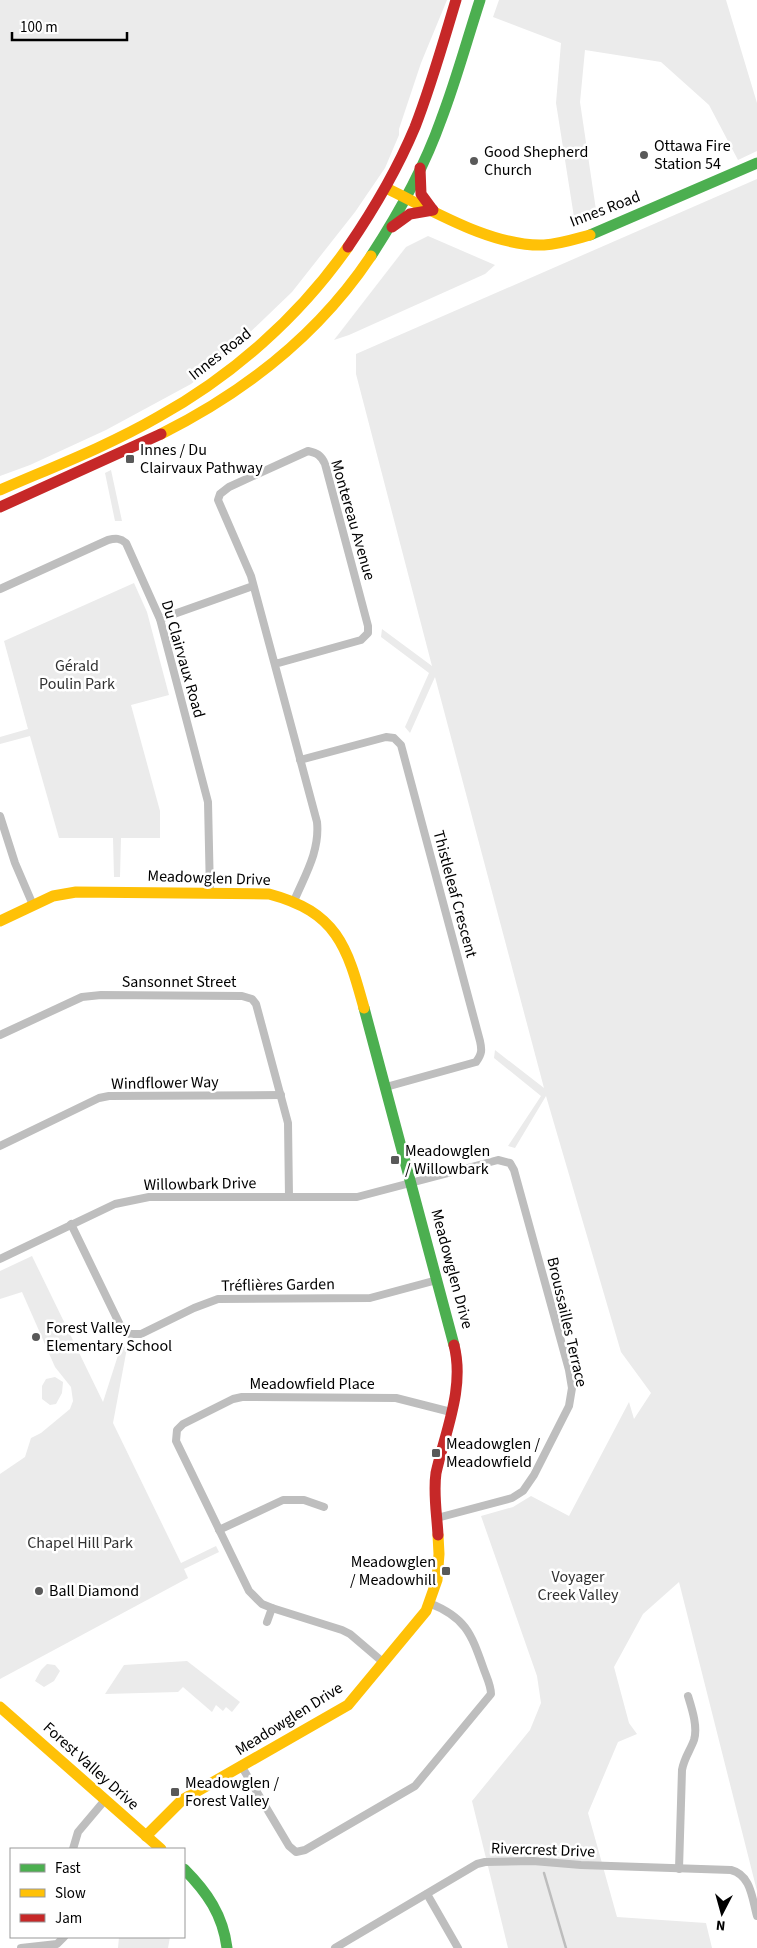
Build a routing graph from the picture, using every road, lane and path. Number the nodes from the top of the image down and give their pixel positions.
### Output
1 (456, 0) edge
2 (480, 0) edge
3 (757, 163) edge
4 (420, 168) junction
5 (386, 188) junction
6 (406, 197) junction
7 (433, 210) junction
8 (388, 231) junction
9 (0, 490) edge
10 (0, 507) edge
11 (253, 586) junction
12 (0, 588) edge
13 (160, 619) junction
14 (274, 664) junction
15 (300, 760) junction
16 (0, 816) edge
17 (210, 892) junction
18 (294, 901) junction
19 (33, 905) junction
20 (0, 921) edge
21 (0, 1035) edge
22 (386, 1087) junction
23 (281, 1095) junction
24 (0, 1146) edge
25 (412, 1183) junction
26 (289, 1197) junction
27 (71, 1224) junction
28 (0, 1259) edge
29 (438, 1280) junction
30 (451, 1412) junction
31 (324, 1507) dead end
32 (437, 1518) junction
33 (219, 1530) junction
34 (430, 1603) junction
35 (272, 1608) junction
36 (267, 1622) dead end
37 (384, 1663) junction
38 (688, 1696) dead end
39 (0, 1707) edge
40 (242, 1767) junction
41 (105, 1800) junction
42 (146, 1836) junction
43 (73, 1848) edge
44 (161, 1848) edge
45 (185, 1869) edge
46 (679, 1869) junction
47 (427, 1894) junction
48 (757, 1916) edge
49 (63, 1938) edge
50 (22, 1948) edge
51 (226, 1948) edge
52 (335, 1948) edge
53 (458, 1948) edge

1 - 5 street
2 - 4 street
3 - 7 street, Innes Road
4 - 6 street
4 - 7 street
5 - 6 street, Innes Road
5 - 9 street, Innes Road
6 - 7 street, Innes Road
6 - 8 street
7 - 8 street
8 - 10 street
11 - 13 street
11 - 14 street, Montereau Avenue
11 - 14 street, Montereau Avenue
12 - 13 street, Du Clairvaux Road
13 - 17 street, Du Clairvaux Road
14 - 15 street, Montereau Avenue
15 - 18 street, Montereau Avenue
15 - 22 street, Thistleleaf Crescent
16 - 19 street
17 - 18 street, Meadowglen Drive
17 - 19 street, Meadowglen Drive
18 - 22 street, Meadowglen Drive
19 - 20 street, Meadowglen Drive
21 - 23 street, Sansonnet Street
22 - 25 street, Meadowglen Drive
23 - 24 street, Windflower Way
23 - 26 street, Sansonnet Street
25 - 26 street, Willowbark Drive
25 - 29 street, Meadowglen Drive
25 - 32 street, Broussailles Terrace
26 - 27 street, Willowbark Drive
27 - 28 street, Willowbark Drive
27 - 29 street, Tréflières Garden
29 - 30 street, Meadowglen Drive
30 - 32 street, Meadowglen Drive
30 - 33 street, Meadowfield Place
31 - 33 street
32 - 34 street, Meadowglen Drive
33 - 35 street, Meadowfield Place
34 - 37 street, Meadowglen Drive
34 - 40 street
35 - 36 street
35 - 37 street, Meadowfield Place
37 - 40 street, Meadowglen Drive
38 - 46 street
39 - 41 street, Forest Valley Drive
40 - 42 street, Meadowglen Drive
41 - 42 street, Forest Valley Drive
41 - 43 street
42 - 44 street, Forest Valley Drive
45 - 51 street
46 - 47 street, Rivercrest Drive
46 - 48 street, Rivercrest Drive
47 - 52 street, Rivercrest Drive
47 - 53 street
49 - 50 street

